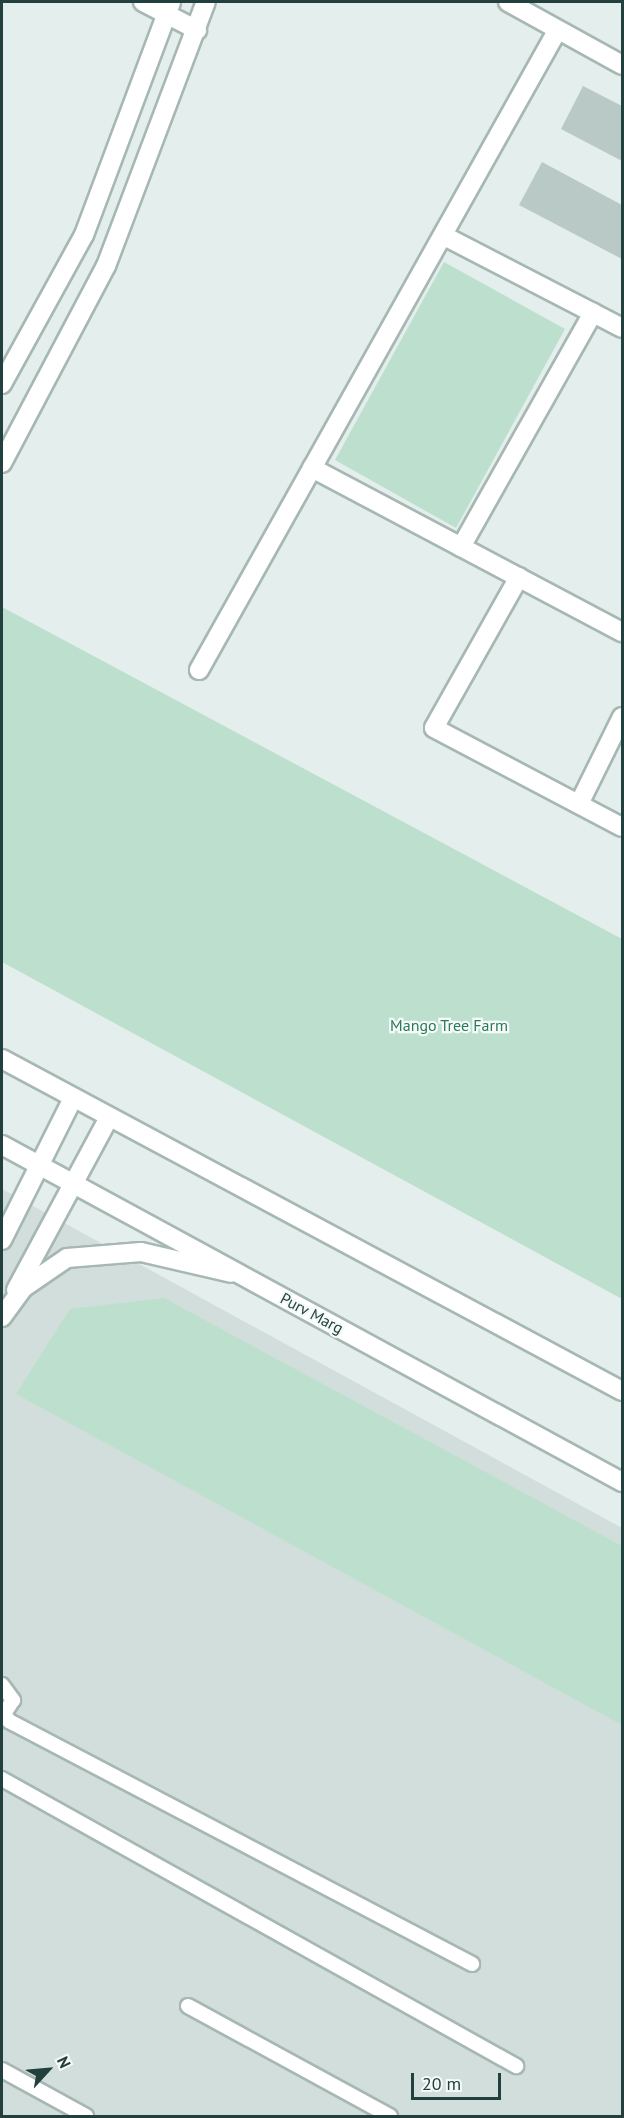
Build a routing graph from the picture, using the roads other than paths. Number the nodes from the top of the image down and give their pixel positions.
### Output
1 (144, 2) edge
2 (206, 2) edge
3 (508, 2) edge
4 (169, 8) edge
5 (197, 30) junction
6 (557, 31) junction
7 (622, 64) edge
8 (446, 237) junction
9 (594, 313) junction
10 (622, 328) edge
11 (2, 384) edge
12 (2, 463) edge
13 (312, 468) junction
14 (461, 547) junction
15 (519, 577) junction
16 (622, 632) edge
17 (199, 670) dead end
18 (622, 717) edge
19 (579, 804) junction
20 (622, 827) edge
21 (2, 1059) edge
22 (73, 1098) junction
23 (109, 1117) junction
24 (2, 1145) edge
25 (37, 1164) junction
26 (74, 1184) junction
27 (2, 1240) edge
28 (241, 1275) junction
29 (2, 1317) edge
30 (622, 1391) edge
31 (622, 1482) edge
32 (2, 1685) edge
33 (2, 1779) edge
34 (472, 1964) dead end
35 (188, 2006) dead end
36 (516, 2066) dead end
37 (2, 2070) edge
38 (86, 2116) edge
39 (390, 2116) edge

1 - 4 street
2 - 5 street
3 - 6 street
4 - 5 street
4 - 11 street
5 - 12 street
6 - 7 street
6 - 8 street
8 - 9 street
8 - 13 street
9 - 10 street
9 - 14 street
13 - 14 street
13 - 17 street
14 - 15 street
15 - 16 street
15 - 19 street
18 - 19 street
19 - 20 street
21 - 22 street
22 - 23 street
22 - 25 street
23 - 26 street
23 - 30 street
24 - 25 street, Purv Marg
25 - 26 street, Purv Marg
25 - 27 street
26 - 28 street, Purv Marg
26 - 29 street
28 - 29 street
28 - 31 street, Purv Marg
32 - 34 lane
33 - 36 lane
35 - 39 lane
37 - 38 lane

